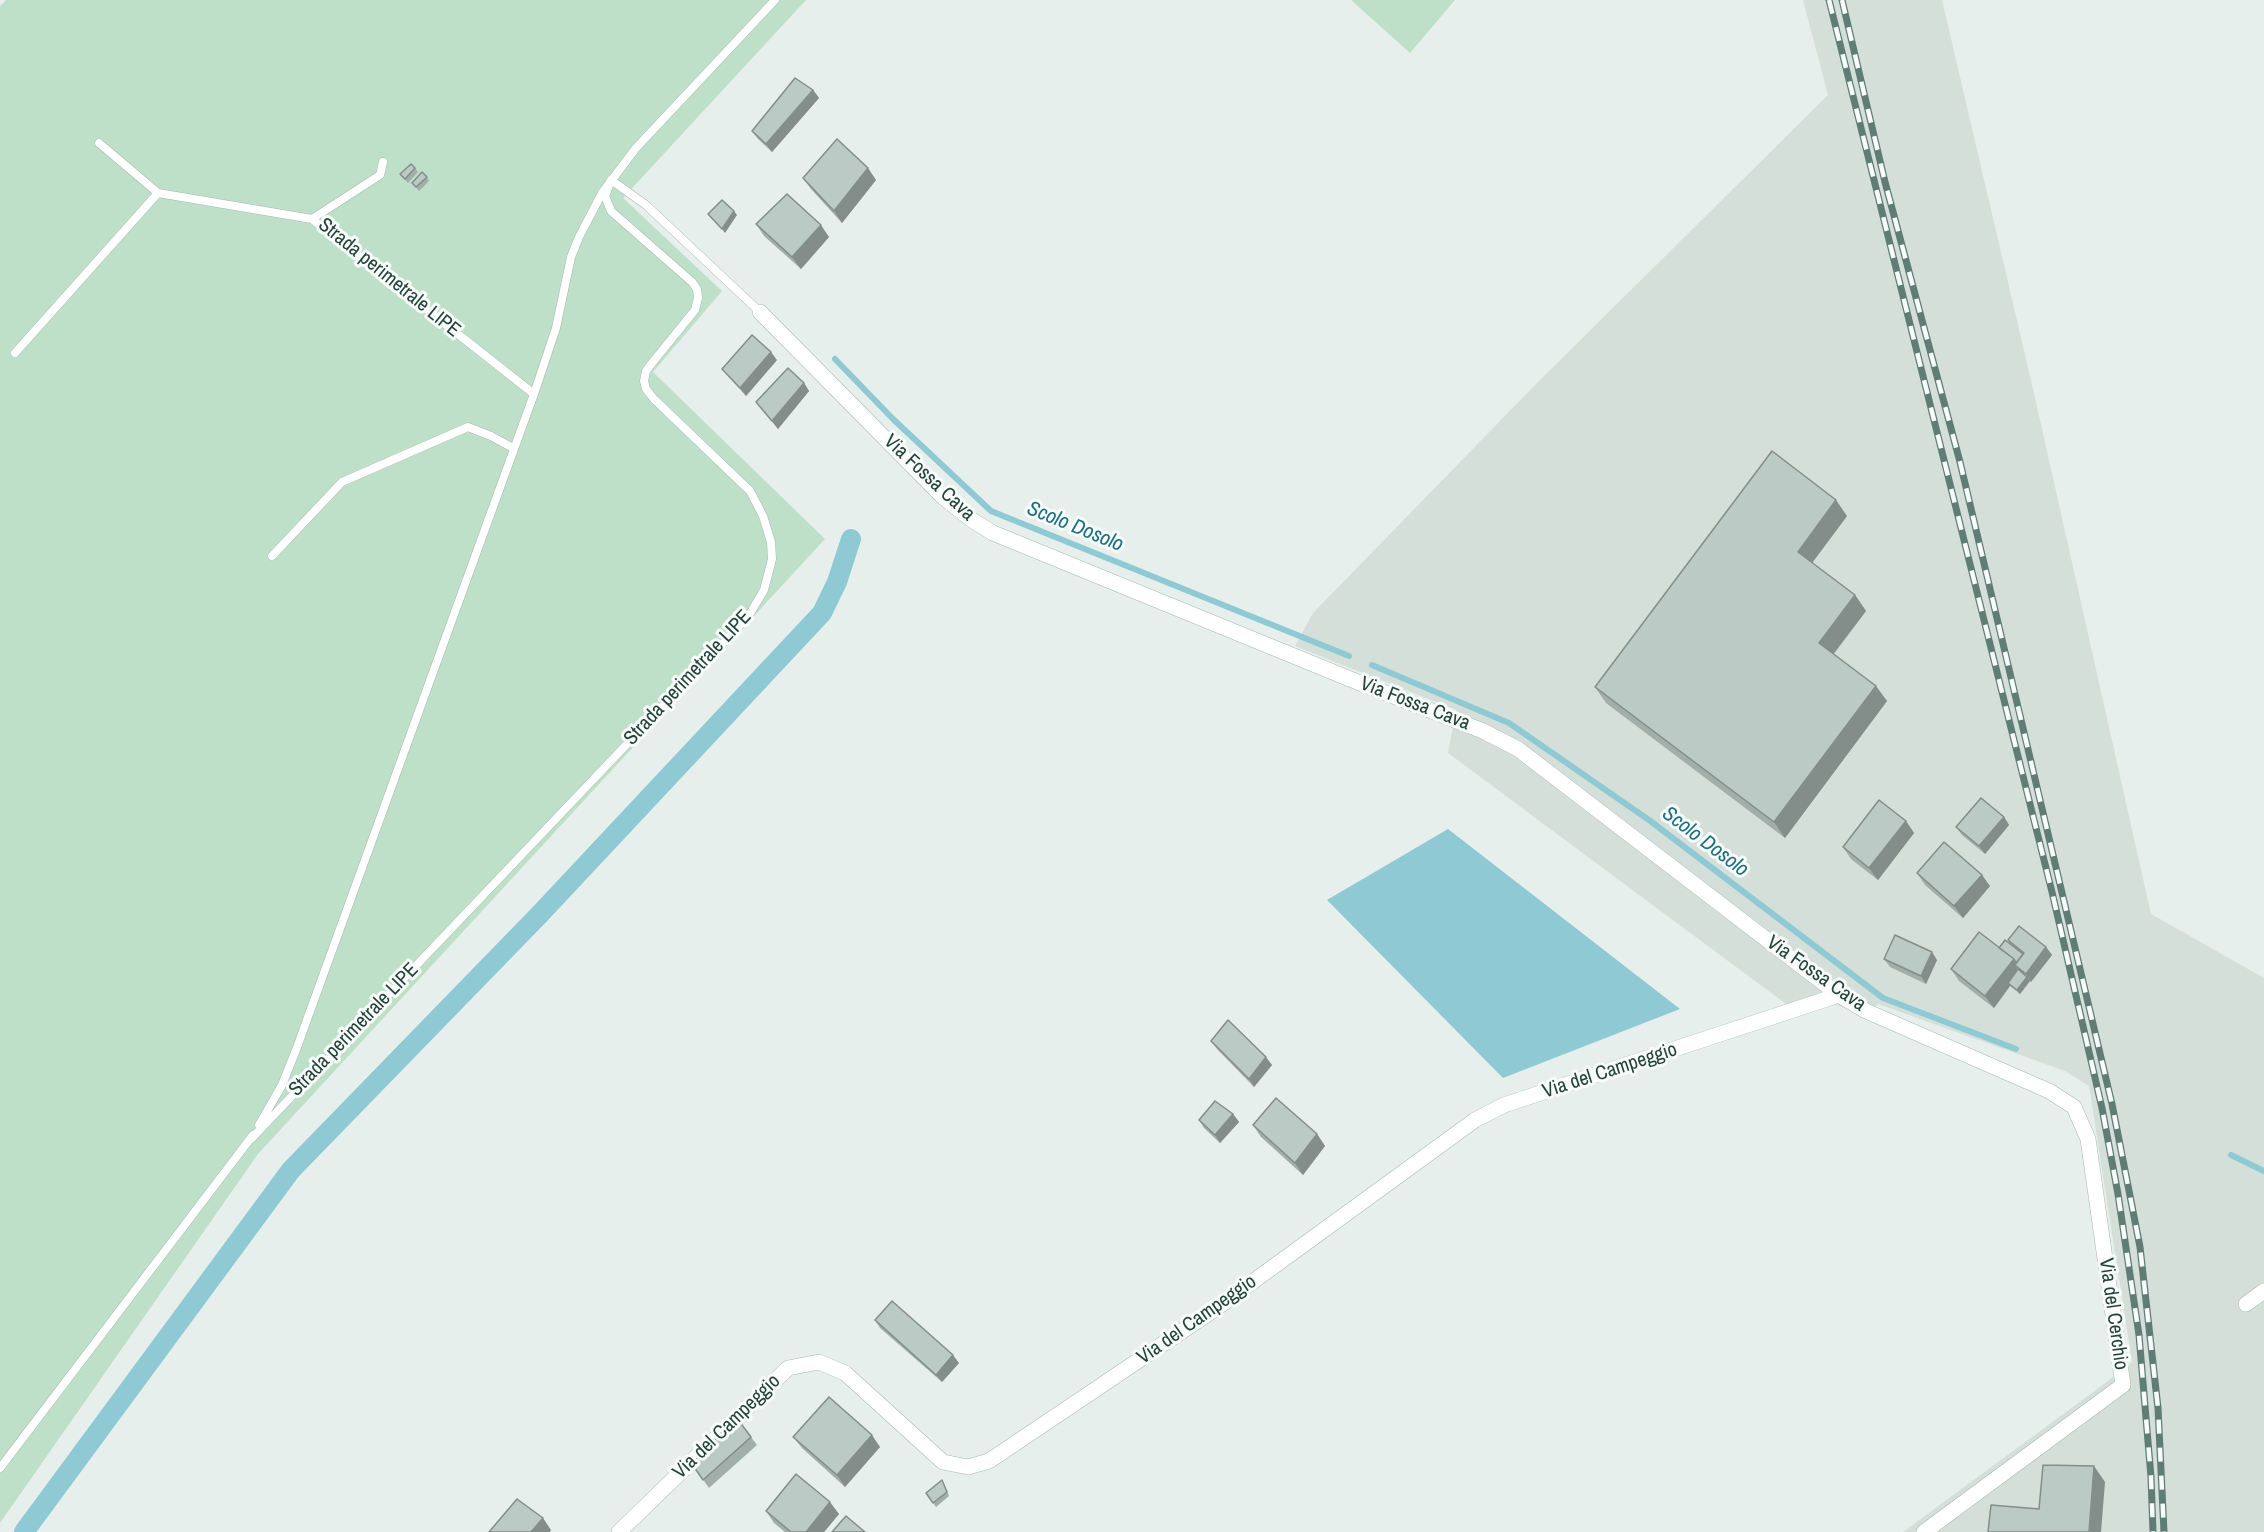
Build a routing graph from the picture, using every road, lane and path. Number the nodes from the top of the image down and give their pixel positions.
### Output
1 (775, 0) edge
2 (99, 142) dead end
3 (383, 162) dead end
4 (611, 180) junction
5 (158, 193) junction
6 (312, 219) junction
7 (760, 312) joint
8 (15, 353) dead end
9 (534, 394) junction
10 (513, 448) junction
11 (272, 556) dead end
12 (1839, 995) junction
13 (2074, 1107) joint
14 (251, 1139) junction
15 (2264, 1291) edge
16 (2246, 1304) dead end
17 (0, 1468) edge
18 (619, 1532) edge
19 (1924, 1532) edge

1 - 4 lane, Strada perimetrale LIPE
2 - 5 lane
3 - 6 lane, Strada perimetrale LIPE
4 - 7 lane
4 - 9 lane, Strada perimetrale LIPE
4 - 14 lane, Strada perimetrale LIPE
5 - 6 lane
5 - 8 lane
6 - 9 lane, Strada perimetrale LIPE
7 - 12 street, Via Fossa Cava
9 - 10 lane, Strada perimetrale LIPE
10 - 11 lane
10 - 14 lane, Strada perimetrale LIPE
12 - 13 street, Via Fossa Cava
12 - 18 street, Via del Campeggio
13 - 19 street, Via del Cerchio
14 - 17 lane, Strada perimetrale LIPE
15 - 16 street

